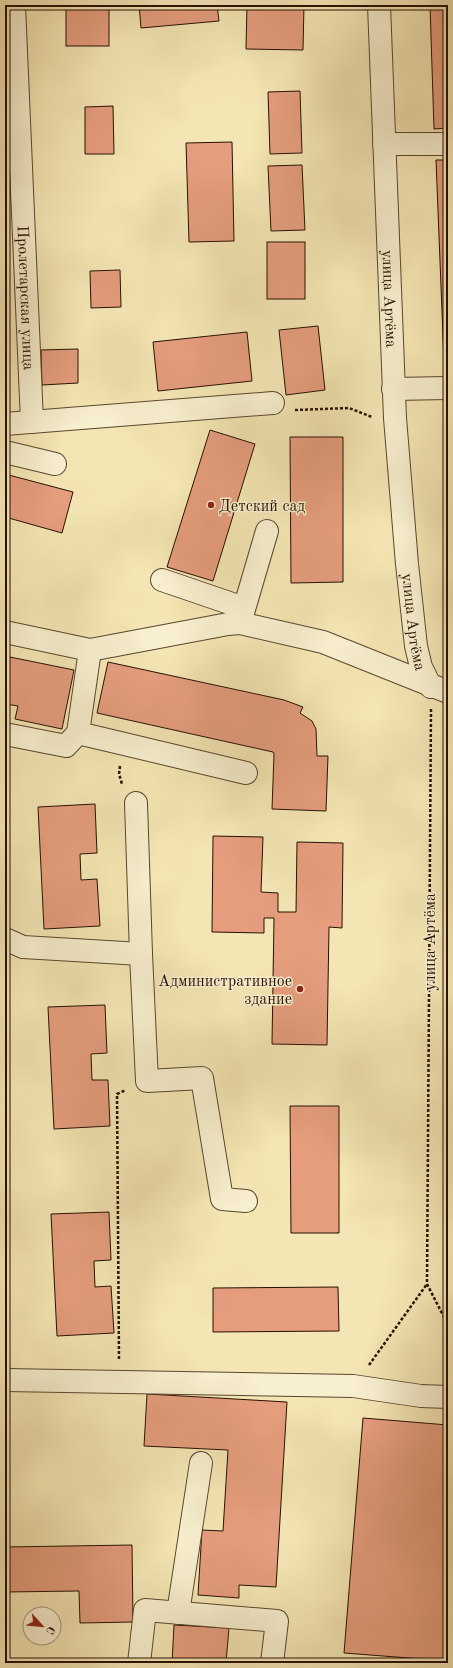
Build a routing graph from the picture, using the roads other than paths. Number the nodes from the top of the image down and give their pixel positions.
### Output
1 (14, 5) edge
2 (379, 5) edge
3 (384, 144) junction
4 (448, 144) edge
5 (446, 388) edge
6 (394, 389) junction
7 (273, 403) road end
8 (32, 422) junction
9 (5, 424) edge
10 (5, 452) edge
11 (54, 464) dead end
12 (267, 531) dead end
13 (162, 580) dead end
14 (242, 616) junction
15 (5, 632) edge
16 (90, 650) junction
17 (439, 689) edge
18 (78, 733) junction
19 (5, 734) edge
20 (246, 773) dead end
21 (136, 803) road end
22 (5, 938) edge
23 (141, 954) junction
24 (246, 1201) dead end
25 (5, 1380) edge
26 (448, 1397) edge
27 (201, 1462) dead end
28 (178, 1613) junction
29 (139, 1663) edge
30 (272, 1663) edge

1 - 8 street, Пролетарская улица
2 - 3 street, улица Артёма
3 - 4 street
3 - 6 street, улица Артёма
5 - 6 street
6 - 17 street, улица Артёма
7 - 8 street
8 - 9 street
10 - 11 street
12 - 14 street
13 - 14 street
14 - 16 street
14 - 17 street
15 - 16 street
16 - 18 street
18 - 19 street
18 - 20 street
21 - 23 street
22 - 23 street
23 - 24 street
25 - 26 street
27 - 28 street
28 - 29 street
28 - 30 street

